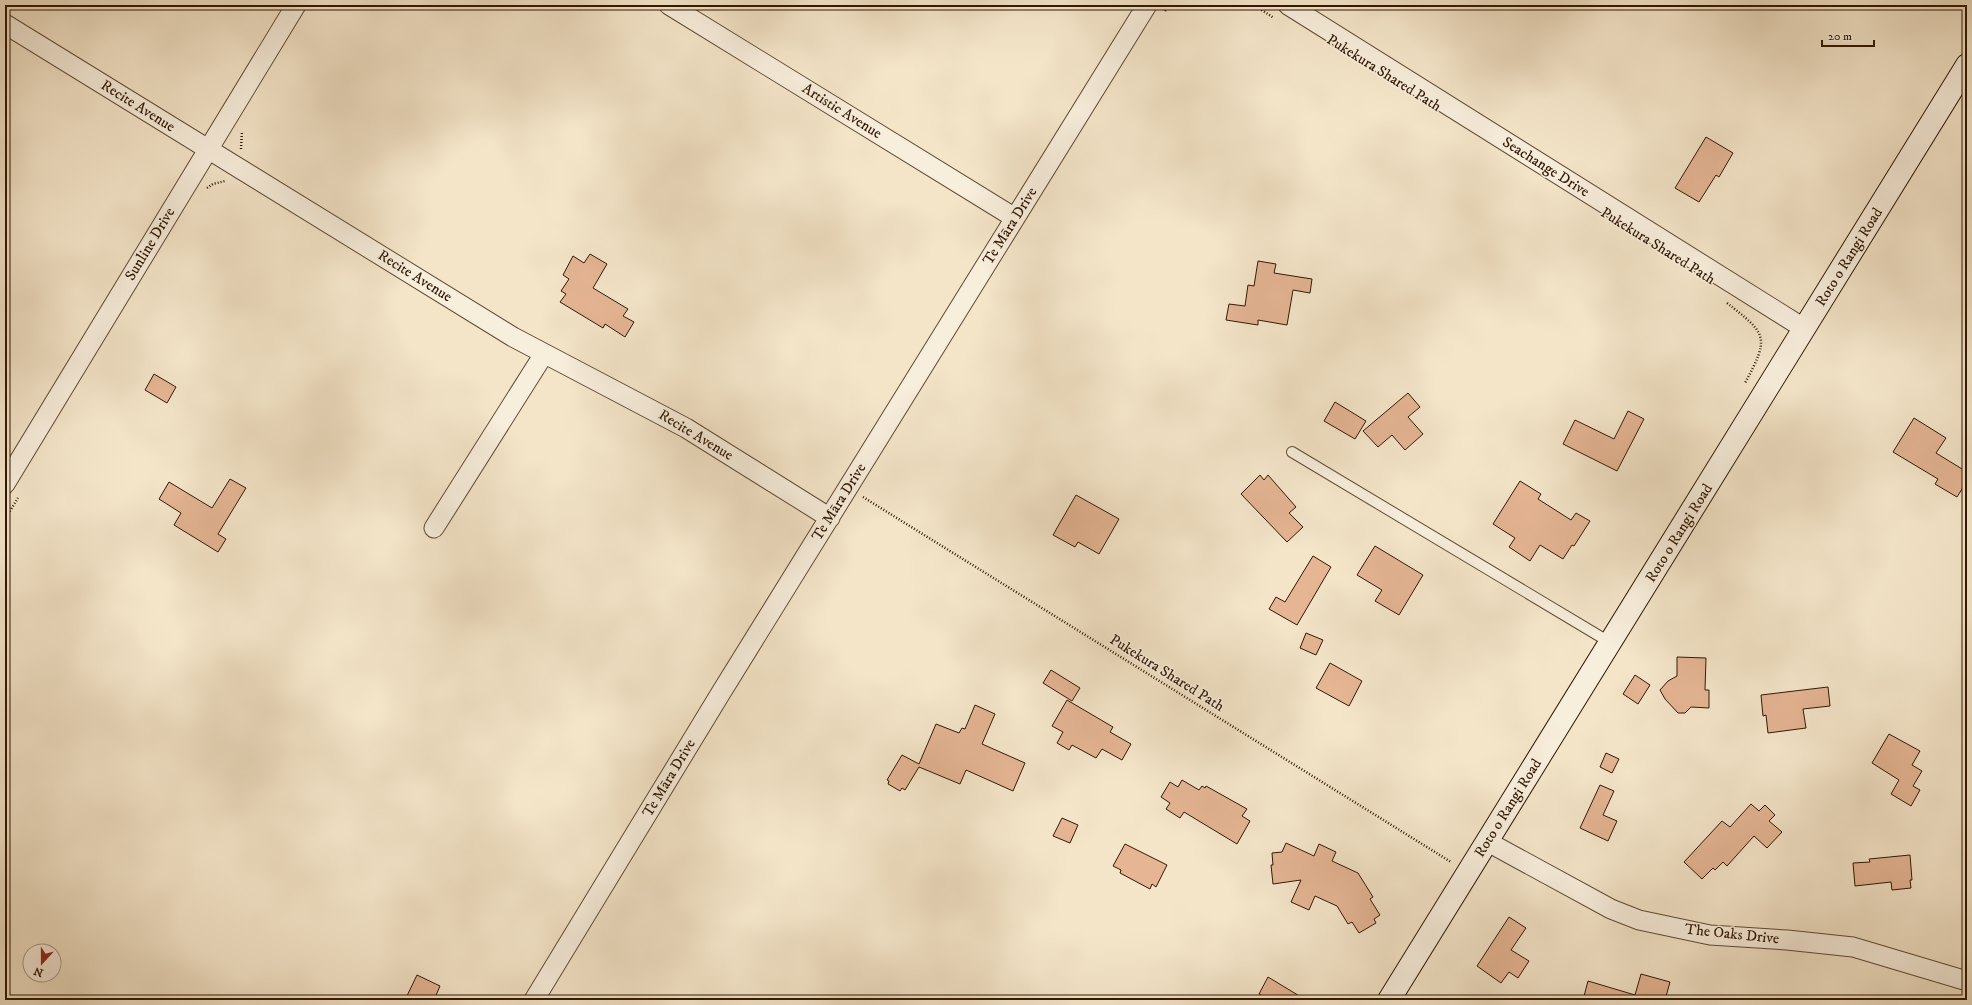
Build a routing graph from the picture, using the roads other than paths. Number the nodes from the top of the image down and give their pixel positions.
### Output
1 (296, 5) edge
2 (669, 5) edge
3 (1147, 5) edge
4 (1284, 13) edge
5 (5, 24) edge
6 (1967, 65) edge
7 (208, 149) junction
8 (1015, 218) junction
9 (1805, 329) junction
10 (544, 354) junction
11 (1292, 452) dead end
12 (5, 484) edge
13 (830, 518) junction
14 (434, 528) dead end
15 (1611, 643) junction
16 (1488, 842) junction
17 (1967, 981) edge
18 (534, 1000) edge
19 (1389, 1000) edge

1 - 7 street, Sunline Drive
2 - 8 street, Artistic Avenue
3 - 8 street, Te Māra Drive
4 - 9 street, Seachange Drive
5 - 7 street, Recite Avenue
6 - 9 street, Roto o Rangi Road
7 - 10 street, Recite Avenue
7 - 12 street, Sunline Drive
8 - 13 street, Te Māra Drive
9 - 15 street, Roto o Rangi Road
10 - 13 street, Recite Avenue
10 - 14 street
11 - 15 lane
13 - 18 street, Te Māra Drive
15 - 16 street, Roto o Rangi Road
16 - 17 street, The Oaks Drive
16 - 19 street, Roto o Rangi Road

